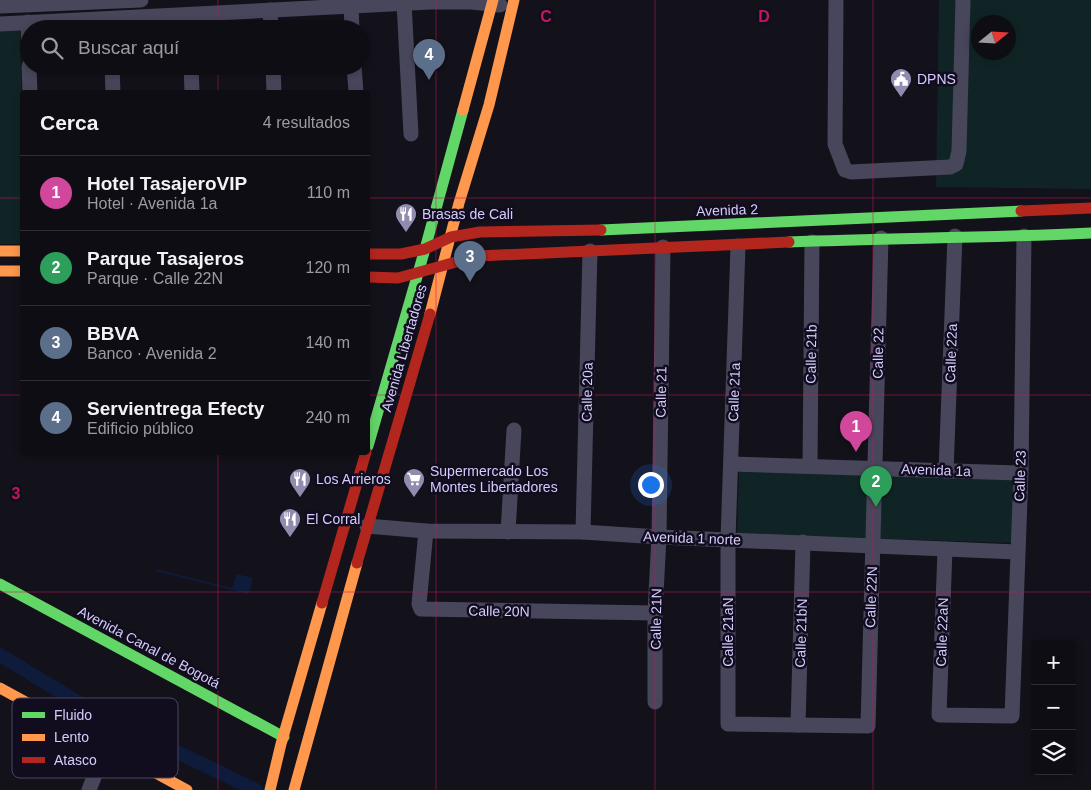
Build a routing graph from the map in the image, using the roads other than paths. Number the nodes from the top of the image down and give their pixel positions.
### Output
1 (141, 0) edge
2 (840, 0) edge
3 (963, 0) edge
4 (109, 1) edge
5 (27, 2) edge
6 (493, 2) edge
7 (404, 3) junction
8 (514, 3) edge
9 (0, 6) edge
10 (351, 6) junction
11 (270, 10) junction
12 (202, 20) edge
13 (271, 20) edge
14 (352, 20) edge
15 (20, 23) edge
16 (0, 24) edge
17 (29, 75) edge
18 (112, 75) edge
19 (191, 75) edge
20 (273, 75) edge
21 (355, 75) edge
22 (30, 90) edge
23 (113, 90) edge
24 (192, 90) edge
25 (274, 90) edge
26 (356, 90) edge
27 (410, 134) dead end
28 (1091, 208) edge
29 (1091, 233) edge
30 (955, 236) junction
31 (1024, 236) junction
32 (451, 237) junction
33 (880, 238) junction
34 (812, 242) junction
35 (738, 246) junction
36 (663, 247) junction
37 (425, 249) junction
38 (0, 251) edge
39 (20, 251) edge
40 (590, 251) junction
41 (370, 254) edge
42 (444, 266) junction
43 (0, 270) edge
44 (20, 271) edge
45 (417, 274) junction
46 (370, 277) edge
47 (514, 430) dead end
48 (370, 439) edge
49 (365, 455) edge
50 (731, 464) junction
51 (810, 466) junction
52 (875, 468) junction
53 (946, 471) junction
54 (1021, 473) junction
55 (367, 526) junction
56 (426, 531) junction
57 (508, 532) junction
58 (584, 532) junction
59 (659, 537) junction
60 (728, 539) junction
61 (803, 542) junction
62 (872, 545) junction
63 (945, 549) junction
64 (1017, 552) junction
65 (0, 584) edge
66 (656, 613) junction
67 (0, 688) edge
68 (18, 698) edge
69 (654, 702) dead end
70 (1012, 716) joint
71 (798, 725) junction
72 (282, 741) junction
73 (94, 778) edge
74 (163, 778) edge
75 (182, 789) edge
76 (89, 790) edge
77 (270, 790) edge
78 (294, 790) edge

1 - 4 street
2 - 3 street
4 - 5 street
5 - 9 street
6 - 7 street
6 - 8 street
6 - 37 main road, Avenida Libertadores
7 - 10 street
7 - 27 street
8 - 32 main road, Avenida Libertadores
10 - 11 street
10 - 14 street
11 - 12 street
11 - 13 street
15 - 16 street
17 - 22 street
18 - 23 street
19 - 24 street
20 - 25 street
21 - 26 street
28 - 32 main road, Avenida 2
29 - 31 main road
30 - 31 main road
30 - 33 main road
30 - 53 street, Calle 22a
31 - 54 street, Calle 23
32 - 37 main road, Avenida 2
32 - 42 main road, Avenida Libertadores
33 - 34 main road
33 - 52 street, Calle 22
34 - 35 main road
34 - 51 street, Calle 21b
35 - 36 main road
35 - 50 street, Calle 21a
36 - 40 main road
36 - 59 street, Calle 21
37 - 41 main road, Avenida 2
37 - 45 main road, Avenida Libertadores
38 - 39 main road
40 - 42 main road
40 - 58 street, Calle 20a
42 - 45 main road
42 - 55 main road, Avenida Libertadores
43 - 44 main road
45 - 46 main road
45 - 48 main road, Avenida Libertadores
47 - 57 street
49 - 72 main road
50 - 51 street, Avenida 1a
50 - 60 street, Calle 21a
51 - 52 street, Avenida 1a
52 - 53 street, Avenida 1a
52 - 62 street, Calle 22N
53 - 54 street, Avenida 1a
54 - 64 street, Calle 23
55 - 56 street, Avenida 1 norte
55 - 78 main road, Avenida Libertadores
56 - 57 street, Avenida 1 norte
56 - 66 street, Calle 20N
57 - 58 street, Avenida 1 norte
58 - 59 street, Avenida 1 norte
59 - 60 street, Avenida 1 norte
59 - 66 street, Calle 21N
60 - 61 street, Avenida 1 norte
60 - 71 street, Calle 21aN
61 - 62 street, Avenida 1 norte
61 - 71 street, Calle 21bN
62 - 63 street, Avenida 1 norte
62 - 71 street, Calle 22N
63 - 64 street, Avenida 1 norte
63 - 70 street, Calle 22aN
64 - 70 street, Calle 23
65 - 72 main road, Avenida Canal de Bogotá
66 - 69 street, Calle 21N
67 - 68 main road
72 - 77 main road
73 - 76 street
74 - 75 main road

